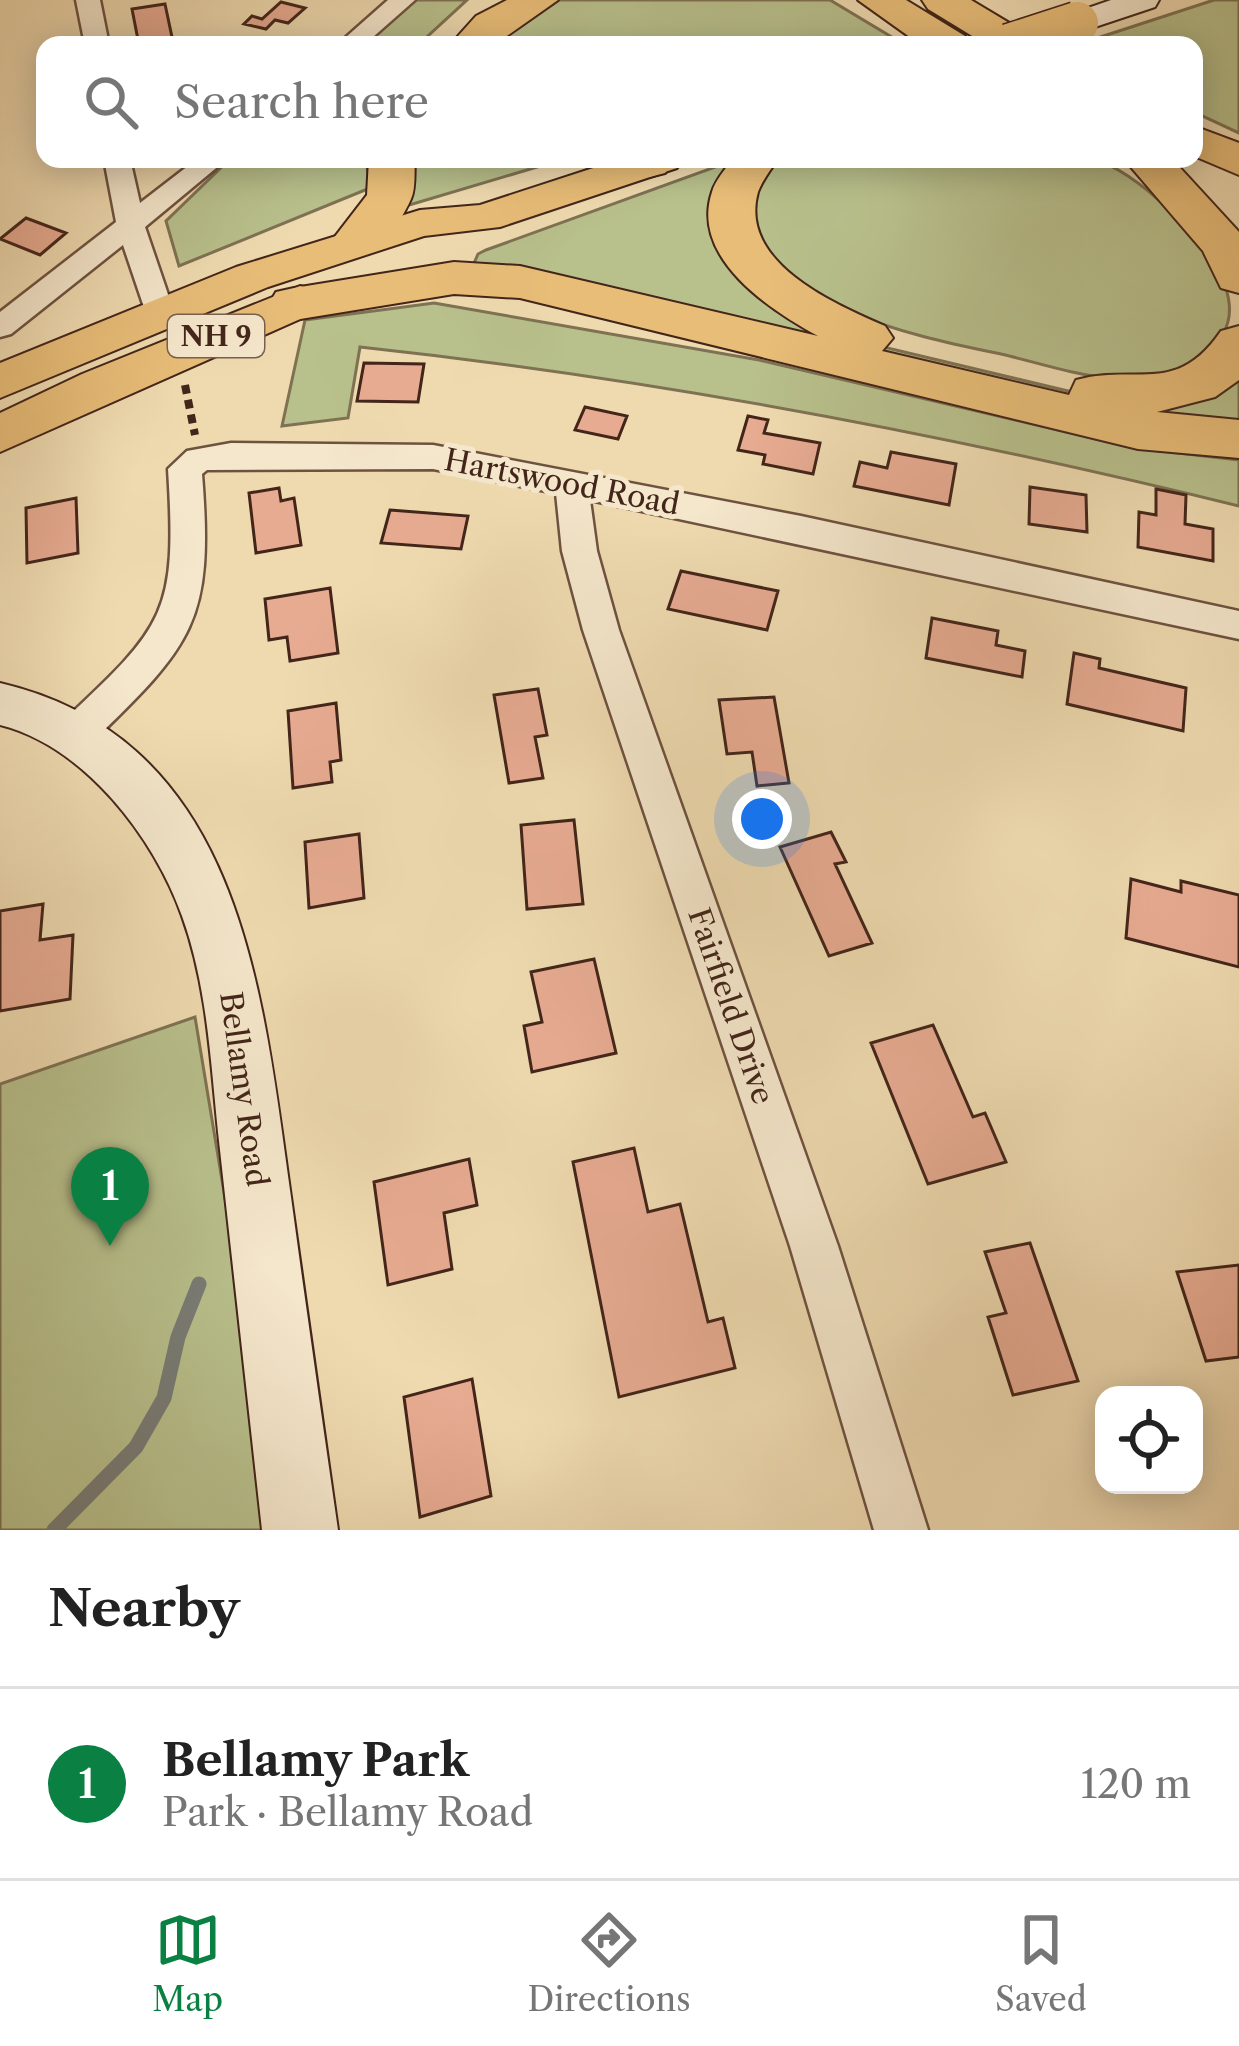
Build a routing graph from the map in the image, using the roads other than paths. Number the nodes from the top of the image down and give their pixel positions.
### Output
1 (88, 0) edge
2 (403, 0) edge
3 (493, 0) edge
4 (538, 0) edge
5 (860, 0) edge
6 (941, 0) edge
7 (1143, 0) edge
8 (890, 8) edge
9 (1077, 23) joint
10 (95, 36) edge
11 (360, 36) edge
12 (446, 36) edge
13 (480, 36) edge
14 (935, 36) edge
15 (999, 36) edge
16 (1039, 36) edge
17 (1203, 132) edge
18 (1239, 142) edge
19 (1203, 143) edge
20 (1239, 161) edge
21 (119, 168) edge
22 (203, 168) edge
23 (392, 168) edge
24 (621, 168) edge
25 (747, 168) edge
26 (1159, 168) edge
27 (1170, 168) edge
28 (1239, 200) edge
29 (485, 218) junction
30 (131, 226) junction
31 (354, 243) junction
32 (1239, 277) edge
33 (294, 304) junction
34 (159, 312) junction
35 (0, 328) edge
36 (1239, 343) edge
37 (0, 382) edge
38 (0, 434) edge
39 (1239, 439) edge
40 (572, 482) junction
41 (1239, 625) edge
42 (0, 666) edge
43 (39, 718) edge
44 (300, 1530) edge
45 (901, 1530) edge

1 - 10 street
2 - 11 street
3 - 12 highway
4 - 13 highway
5 - 8 highway
6 - 15 highway
7 - 9 street
8 - 14 highway
9 - 16 main road, bridge
17 - 18 highway
19 - 20 highway
21 - 30 street
22 - 30 street
23 - 31 highway
24 - 29 main road, NH 9
25 - 36 highway
26 - 32 highway
27 - 28 highway
29 - 31 main road, NH 9
29 - 33 main road, NH 9
30 - 34 street
30 - 35 street
31 - 34 main road, NH 9
33 - 38 main road, NH 9
33 - 39 highway
34 - 37 main road, NH 9
40 - 41 street, Hartswood Road
40 - 43 street, Hartswood Road
40 - 45 street, Fairfield Drive
42 - 43 street, Bellamy Road
43 - 44 street, Bellamy Road

